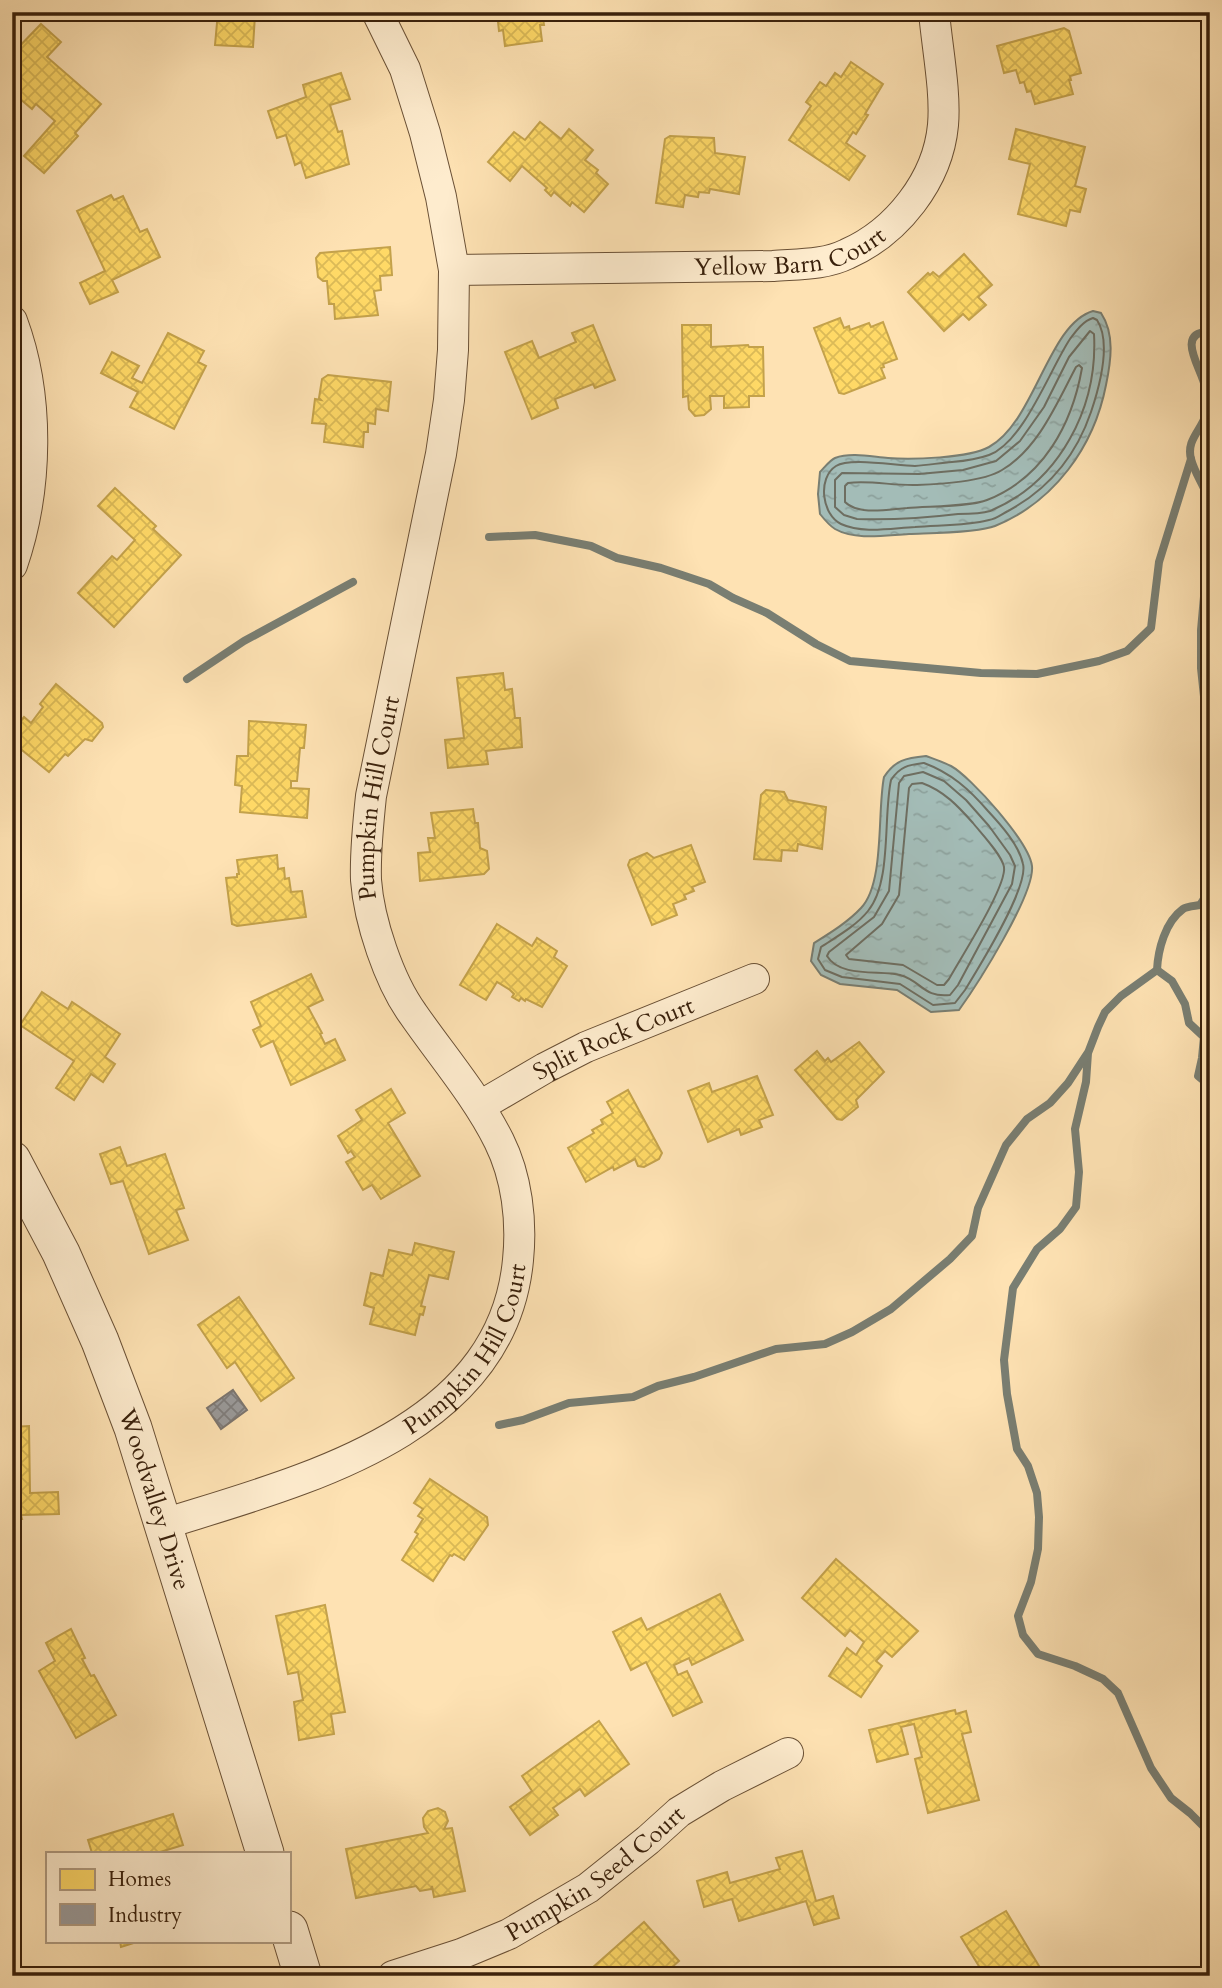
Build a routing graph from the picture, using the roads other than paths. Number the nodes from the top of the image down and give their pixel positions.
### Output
1 (377, 12) edge
2 (934, 12) edge
3 (454, 270) junction
4 (12, 321) edge
5 (12, 565) edge
6 (754, 979) dead end
7 (480, 1106) junction
8 (12, 1160) edge
9 (163, 1524) junction
10 (788, 1753) dead end
11 (265, 1852) edge
12 (290, 1933) edge
13 (303, 1976) edge
14 (393, 1976) edge

1 - 3 street, Pumpkin Hill Court
2 - 3 street, Yellow Barn Court
3 - 7 street, Pumpkin Hill Court
4 - 5 street
6 - 7 street, Split Rock Court
7 - 9 street, Pumpkin Hill Court
8 - 9 street, Woodvalley Drive
9 - 11 street, Woodvalley Drive
10 - 14 street, Pumpkin Seed Court
12 - 13 street

